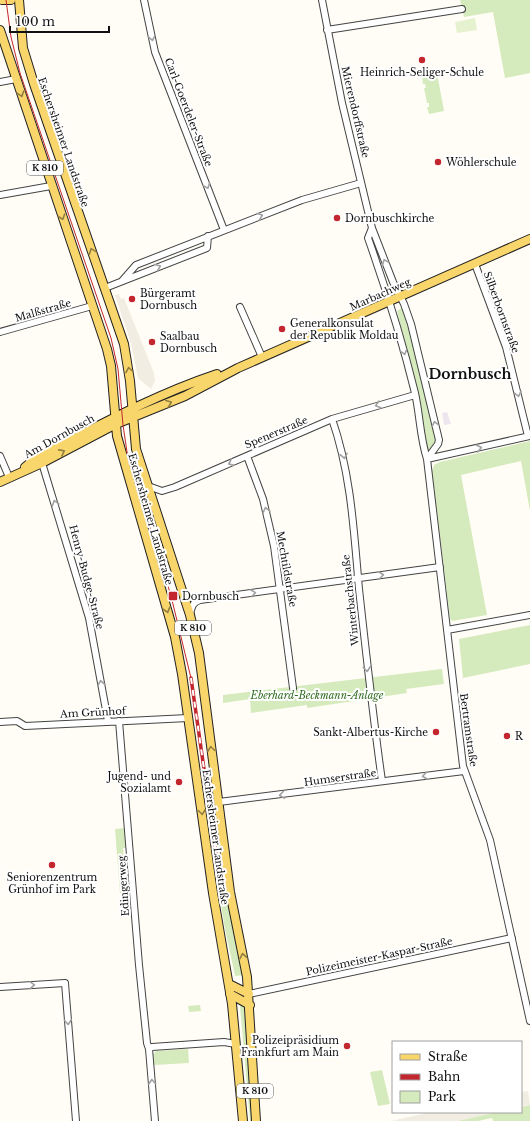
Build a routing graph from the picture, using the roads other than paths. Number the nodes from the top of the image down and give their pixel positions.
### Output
1 (2, 0) edge
2 (12, 0) edge
3 (19, 0) edge
4 (144, 0) edge
5 (322, 0) edge
6 (462, 9) dead end
7 (0, 30) edge
8 (327, 30) junction
9 (16, 79) junction
10 (0, 82) edge
11 (361, 183) junction
12 (51, 186) junction
13 (0, 195) edge
14 (372, 228) junction
15 (224, 230) junction
16 (208, 236) junction
17 (530, 239) edge
18 (474, 264) junction
19 (122, 281) junction
20 (105, 288) junction
21 (400, 296) junction
22 (390, 301) junction
23 (92, 306) junction
24 (240, 307) dead end
25 (0, 332) edge
26 (262, 357) junction
27 (416, 395) junction
28 (133, 413) junction
29 (332, 419) junction
30 (116, 420) junction
31 (529, 436) edge
32 (0, 456) edge
33 (247, 456) junction
34 (427, 459) junction
35 (42, 463) junction
36 (12, 476) junction
37 (0, 482) edge
38 (148, 486) junction
39 (440, 567) junction
40 (358, 578) junction
41 (281, 589) junction
42 (190, 615) junction
43 (530, 615) edge
44 (446, 630) junction
45 (293, 688) dead end
46 (188, 718) junction
47 (108, 721) junction
48 (119, 721) junction
49 (0, 722) edge
50 (464, 771) junction
51 (382, 781) junction
52 (219, 802) junction
53 (512, 938) junction
54 (229, 984) junction
55 (0, 987) edge
56 (230, 994) junction
57 (249, 994) junction
58 (240, 999) junction
59 (232, 1004) junction
60 (250, 1004) junction
61 (529, 1010) edge
62 (530, 1021) edge
63 (236, 1044) junction
64 (150, 1049) junction
65 (76, 1121) edge
66 (155, 1121) edge
67 (243, 1121) edge
68 (256, 1121) edge

1 - 2 main road
20 -> 3 main road, Eschersheimer Landstraße / K 810
4 -> 15 street, Carl-Goerdeler-Straße
5 - 8 street, Mierendorffstraße
6 - 8 street
7 - 9 main road, Eschersheimer Landstraße / K 810
8 - 11 street, Mierendorffstraße
9 - 10 street
9 -> 12 main road, Eschersheimer Landstraße / K 810
11 - 14 street, Mierendorffstraße
15 -> 11 street
12 - 13 street
12 -> 23 main road, Eschersheimer Landstraße / K 810
21 -> 14 street, Mierendorffstraße
14 - 22 street, Mierendorffstraße
15 - 16 street
16 - 19 street
19 -> 16 street
17 - 18 main road, Marbachweg
18 - 21 main road, Marbachweg
18 -> 31 street, Silberbornstraße
19 - 20 street
28 -> 20 main road, Eschersheimer Landstraße / K 810
21 - 22 main road, Marbachweg
34 -> 21 street
22 - 26 main road, Marbachweg
22 -> 27 street, Bertramstraße
23 - 25 street, Malßstraße
23 - 30 main road, Eschersheimer Landstraße / K 810
24 - 26 street
26 - 28 main road, Marbachweg
27 -> 29 street, Spenerstraße
27 - 34 street, Bertramstraße
28 - 30 main road, Marbachweg
28 - 38 main road, Eschersheimer Landstraße / K 810
29 - 33 street, Spenerstraße
29 -> 40 street, Winterbachstraße
35 -> 30 main road, Am Dornbusch
30 - 36 main road, Am Dornbusch
30 -> 46 main road, Eschersheimer Landstraße / K 810
34 -> 31 street
32 - 36 street
33 -> 38 street, Spenerstraße
41 -> 33 street, Mechtildstraße
34 - 39 street, Bertramstraße
35 - 36 main road, Am Dornbusch
47 -> 35 street, Henry-Budge-Straße
36 - 37 main road, Am Dornbusch
38 - 42 main road, Eschersheimer Landstraße / K 810
40 -> 39 street
39 - 44 street, Bertramstraße
40 - 41 street
40 -> 51 street, Winterbachstraße
42 -> 41 street
41 - 45 street, Mechtildstraße
52 -> 42 main road, Eschersheimer Landstraße / K 810
43 - 44 street
44 - 50 street, Bertramstraße
46 - 48 street, Am Grünhof
46 -> 54 main road, Eschersheimer Landstraße / K 810
47 - 48 street, Am Grünhof
47 - 49 street, Am Grünhof
48 - 64 street, Edingerweg
50 -> 51 street, Humserstraße
50 - 53 street, Bertramstraße
51 -> 52 street, Humserstraße
57 -> 52 main road, Eschersheimer Landstraße / K 810
53 - 57 street, Polizeimeister-Kaspar-Straße
53 - 61 street, Bertramstraße
54 - 56 main road, Eschersheimer Landstraße / K 810
54 - 57 main road
55 -> 65 street
56 - 58 main road
56 - 59 main road, Eschersheimer Landstraße / K 810
57 - 58 main road
57 - 60 main road, Eschersheimer Landstraße / K 810
58 - 59 main road
58 - 60 main road
59 - 63 main road, Eschersheimer Landstraße / K 810
60 - 68 main road, Eschersheimer Landstraße / K 810
61 - 62 street, Bertramstraße
63 - 64 street
63 - 67 main road, Eschersheimer Landstraße / K 810
66 -> 64 street, Edingerweg

